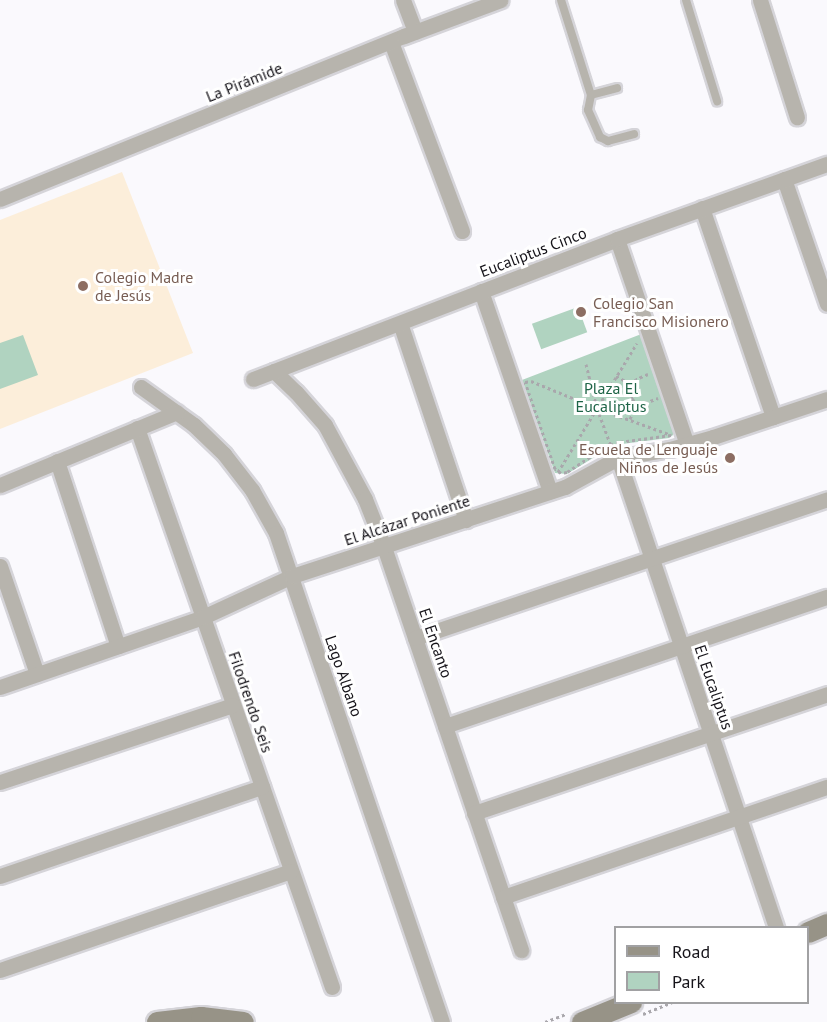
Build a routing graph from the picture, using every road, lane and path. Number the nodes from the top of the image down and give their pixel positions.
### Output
1 (403, 0) edge
2 (501, 0) edge
3 (561, 0) edge
4 (686, 0) edge
5 (760, 0) edge
6 (415, 32) junction
7 (391, 42) junction
8 (617, 88) dead end
9 (591, 95) junction
10 (717, 101) dead end
11 (797, 117) dead end
12 (634, 134) dead end
13 (827, 164) edge
14 (784, 179) junction
15 (0, 199) edge
16 (702, 208) junction
17 (462, 231) dead end
18 (617, 238) junction
19 (482, 291) junction
20 (827, 304) edge
21 (399, 323) junction
22 (641, 337) dead end
23 (586, 364) dead end
24 (274, 372) junction
25 (654, 372) dead end
26 (616, 376) junction
27 (253, 379) dead end
28 (633, 385) junction
29 (141, 387) dead end
30 (662, 396) dead end
31 (827, 399) edge
32 (637, 403) junction
33 (597, 408) junction
34 (177, 412) junction
35 (773, 417) junction
36 (630, 419) junction
37 (672, 426) dead end
38 (137, 428) junction
39 (671, 435) junction
40 (687, 444) junction
41 (614, 452) junction
42 (57, 461) junction
43 (558, 472) junction
44 (0, 485) edge
45 (550, 491) junction
46 (827, 500) edge
47 (466, 520) junction
48 (384, 546) junction
49 (652, 559) junction
50 (0, 566) edge
51 (292, 576) junction
52 (827, 597) edge
53 (203, 617) junction
54 (415, 638) junction
55 (118, 646) junction
56 (681, 646) junction
57 (37, 674) junction
58 (0, 687) edge
59 (827, 694) edge
60 (233, 705) junction
61 (445, 726) junction
62 (711, 733) junction
63 (0, 782) edge
64 (262, 787) junction
65 (827, 787) edge
66 (474, 813) junction
67 (739, 817) junction
68 (291, 871) junction
69 (0, 876) edge
70 (503, 897) junction
71 (827, 924) edge
72 (776, 926) edge
73 (809, 931) edge
74 (520, 950) dead end
75 (0, 970) edge
76 (332, 987) dead end
77 (662, 1004) edge
78 (632, 1010) edge
79 (158, 1022) edge
80 (243, 1022) edge
81 (442, 1022) edge
82 (582, 1022) edge

1 - 6 street
2 - 6 street, La Pirámide
3 - 9 lane
4 - 10 lane
5 - 11 street
6 - 7 street, La Pirámide
7 - 15 street, La Pirámide
7 - 17 street
8 - 9 lane
9 - 12 lane
13 - 14 street, Eucaliptus Cinco
14 - 16 street, Eucaliptus Cinco
14 - 20 street
16 - 18 street, Eucaliptus Cinco
16 - 35 street
18 - 19 street, Eucaliptus Cinco
18 - 40 street
19 - 21 street, Eucaliptus Cinco
19 - 45 street
21 - 24 street, Eucaliptus Cinco
21 - 47 street
22 - 26 path
23 - 33 path
24 - 27 street, Eucaliptus Cinco
24 - 48 street, El Encanto
25 - 28 path
26 - 28 path
26 - 33 path
28 - 32 path
29 - 34 street, Lago Albano
30 - 32 path
31 - 35 street, El Alcázar Poniente
32 - 36 path
33 - 36 path
33 - 41 path
33 - 43 path
33 - 43 path
34 - 38 street
34 - 51 street, Lago Albano
35 - 40 street, El Alcázar Poniente
36 - 39 path
37 - 39 path
38 - 42 street
38 - 53 street, Filodrendo Seis
39 - 41 path
40 - 41 street, El Alcázar Poniente
41 - 43 path
41 - 45 street, El Alcázar Poniente
41 - 49 street, El Eucaliptus
42 - 44 street
42 - 55 street
45 - 47 street, El Alcázar Poniente
46 - 49 street
47 - 48 street, El Alcázar Poniente
48 - 51 street, El Alcázar Poniente
48 - 54 street, El Encanto
49 - 54 street
49 - 56 street, El Eucaliptus
50 - 57 street
51 - 53 street, El Alcázar Poniente
51 - 81 street, Lago Albano
52 - 56 street
53 - 55 street, El Alcázar Poniente
53 - 60 street, Filodrendo Seis
54 - 61 street, El Encanto
55 - 57 street, El Alcázar Poniente
56 - 61 street
56 - 62 street, El Eucaliptus
57 - 58 street, El Alcázar Poniente
59 - 62 street
60 - 63 street
60 - 64 street, Filodrendo Seis
61 - 66 street, El Encanto
62 - 66 street
62 - 67 street, El Eucaliptus
64 - 68 street, Filodrendo Seis
64 - 69 street
65 - 67 street
66 - 70 street, El Encanto
67 - 70 street
67 - 72 street, El Eucaliptus
68 - 75 street
68 - 76 street, Filodrendo Seis
70 - 74 street, El Encanto
71 - 73 street
77 - 78 path
78 - 82 street
79 - 80 street

